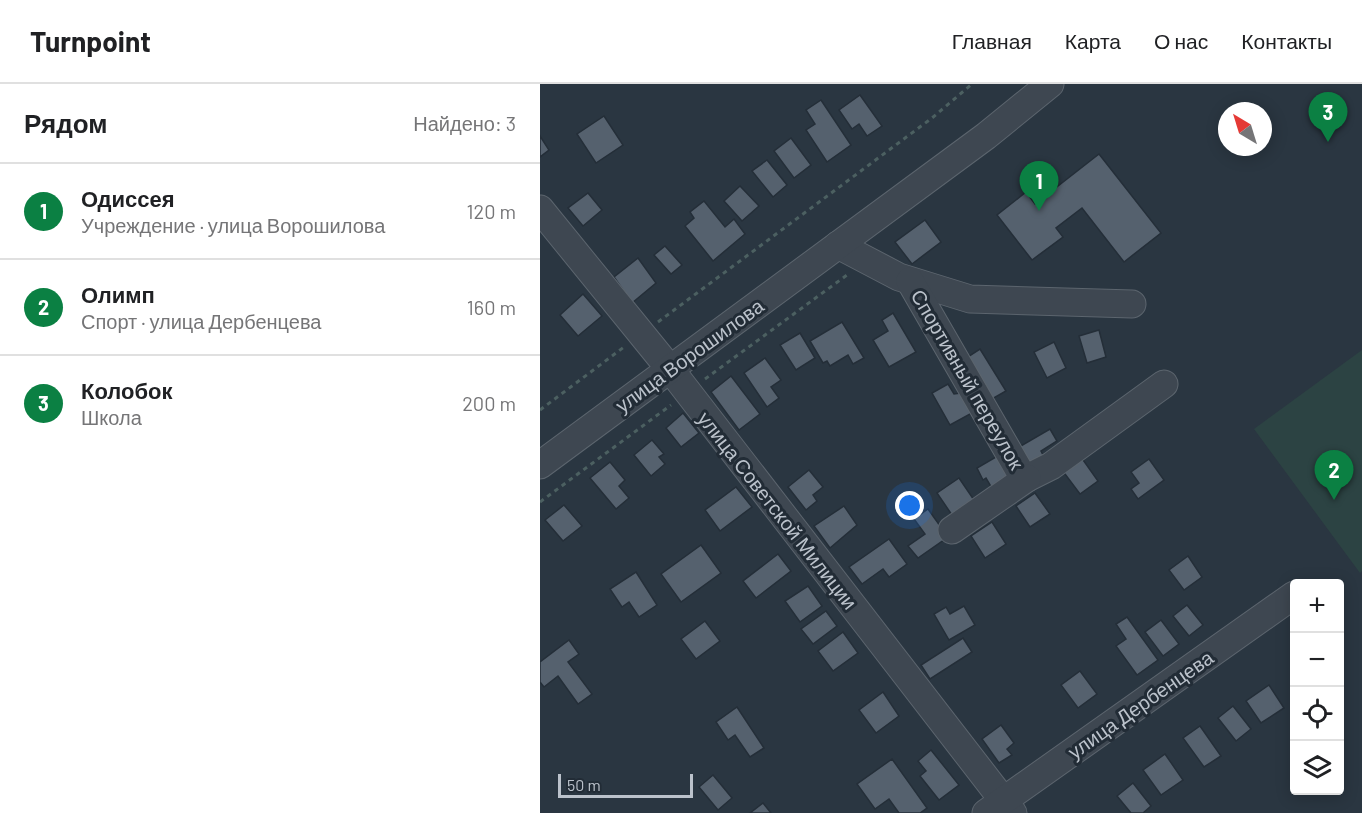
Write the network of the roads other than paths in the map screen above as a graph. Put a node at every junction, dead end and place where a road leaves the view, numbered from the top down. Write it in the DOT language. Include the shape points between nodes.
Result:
graph roads {
  1 [pos="1050,84"];
  2 [pos="540,209"];
  3 [pos="838,244"];
  4 [pos="910,281"];
  5 [pos="1132,304"];
  6 [pos="670,369"];
  7 [pos="1164,384"];
  8 [pos="540,465"];
  9 [pos="1027,478"];
  10 [pos="952,530"];
  11 [pos="1290,598"];
  12 [pos="1001,809"];
  1 -- 3 [label="street, улица Ворошилова"];
  2 -- 6 [label="street, улица Советской Милиции"];
  3 -- 4 [label="street"];
  3 -- 6 [label="street, улица Ворошилова"];
  4 -- 5 [label="street" via="970,299"];
  4 -- 9 [label="street, Спортивный переулок"];
  6 -- 8 [label="street, улица Ворошилова"];
  6 -- 12 [label="street, улица Советской Милиции"];
  7 -- 9 [label="street, Спортивный переулок" via="1051,466"];
  9 -- 10 [label="street, Спортивный переулок"];
  11 -- 12 [label="street, улица Дербенцева"];
}
